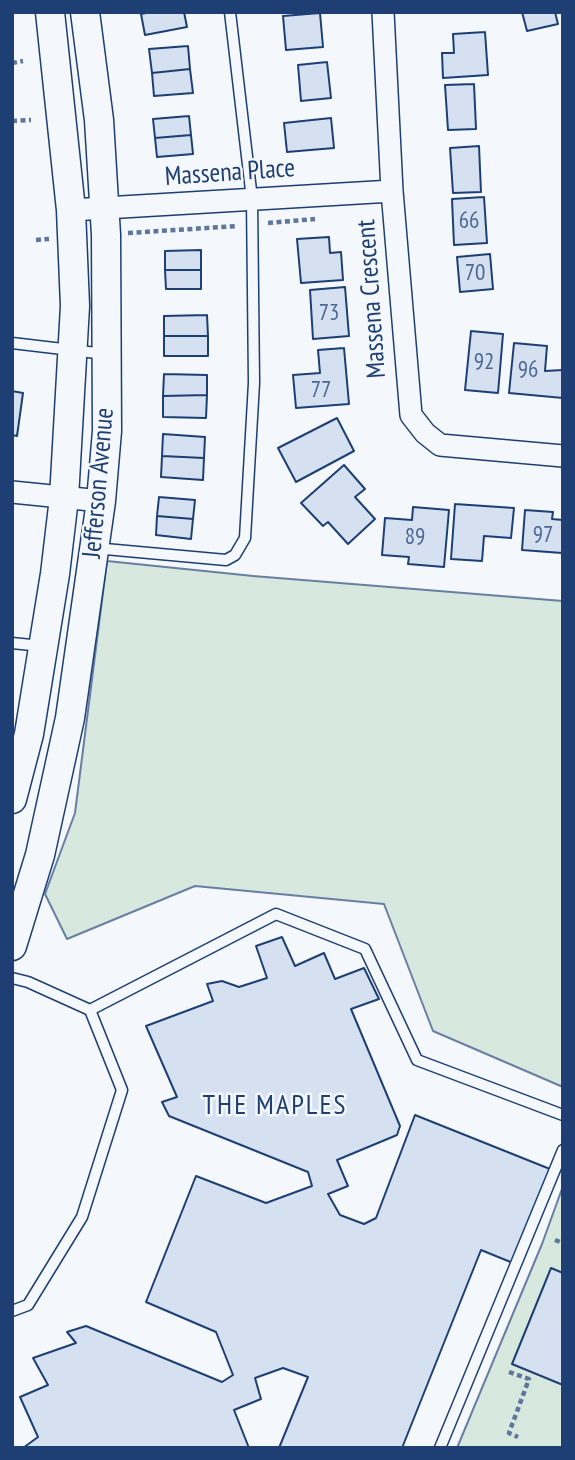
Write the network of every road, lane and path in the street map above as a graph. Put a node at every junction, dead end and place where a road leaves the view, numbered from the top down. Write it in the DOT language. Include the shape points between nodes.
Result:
graph roads {
  1 [pos="50,12"];
  2 [pos="85,12"];
  3 [pos="230,12"];
  4 [pos="383,12"];
  5 [pos="23,61"];
  6 [pos="12,64"];
  7 [pos="31,120"];
  8 [pos="12,121"];
  9 [pos="392,191"];
  10 [pos="252,199"];
  11 [pos="104,209"];
  12 [pos="71,210"];
  13 [pos="12,344"];
  14 [pos="71,351"];
  15 [pos="108,354"];
  16 [pos="563,456"];
  17 [pos="12,492"];
  18 [pos="64,498"];
  19 [pos="101,502"];
  20 [pos="94,548"];
  21 [pos="12,643"];
  22 [pos="44,646"];
  23 [pos="57,785"];
  24 [pos="12,799"];
  25 [pos="12,946"];
  26 [pos="12,978"];
  27 [pos="90,1010"];
  28 [pos="563,1115"];
  29 [pos="563,1150"];
  30 [pos="555,1240"];
  31 [pos="563,1243"];
  32 [pos="12,1311"];
  33 [pos="509,1372"];
  34 [pos="519,1437"];
  35 [pos="440,1448"];
  1 -- 12 [label="street, Jefferson Avenue"];
  2 -- 11 [label="street, Jefferson Avenue" via="99,120"];
  3 -- 10 [label="lane"];
  4 -- 9 [label="street, Massena Crescent"];
  5 -- 6 [label="path"];
  7 -- 8 [label="path"];
  9 -- 10 [label="street, Massena Place"];
  9 -- 16 [label="street, Massena Crescent" via="411,415 440,445"];
  10 -- 11 [label="street, Massena Place"];
  10 -- 20 [label="lane" via="254,383 245,538 235,555 226,560"];
  11 -- 12 [label="street, Massena Place"];
  11 -- 15 [label="street, Jefferson Avenue"];
  12 -- 14 [label="street, Jefferson Avenue" via="75,306"];
  13 -- 14 [label="lane"];
  14 -- 15 [label="lane"];
  14 -- 18 [label="street, Jefferson Avenue"];
  15 -- 19 [label="street, Jefferson Avenue"];
  17 -- 18 [label="street"];
  18 -- 19 [label="street"];
  18 -- 22 [label="street, Jefferson Avenue"];
  19 -- 20 [label="street, Jefferson Avenue"];
  20 -- 23 [label="street, Jefferson Avenue"];
  21 -- 22 [label="lane"];
  22 -- 24 [label="street, Jefferson Avenue"];
  23 -- 24 [label="street" via="34,797"];
  23 -- 25 [label="street, Jefferson Avenue"];
  26 -- 27 [label="lane"];
  27 -- 28 [label="lane" via="276,914 365,949 417,1060"];
  27 -- 32 [label="lane" via="122,1090 82,1217 27,1305"];
  29 -- 35 [label="lane"];
  30 -- 31 [label="path"];
  33 -- 34 [label="path" via="529,1380 509,1433"];
}
